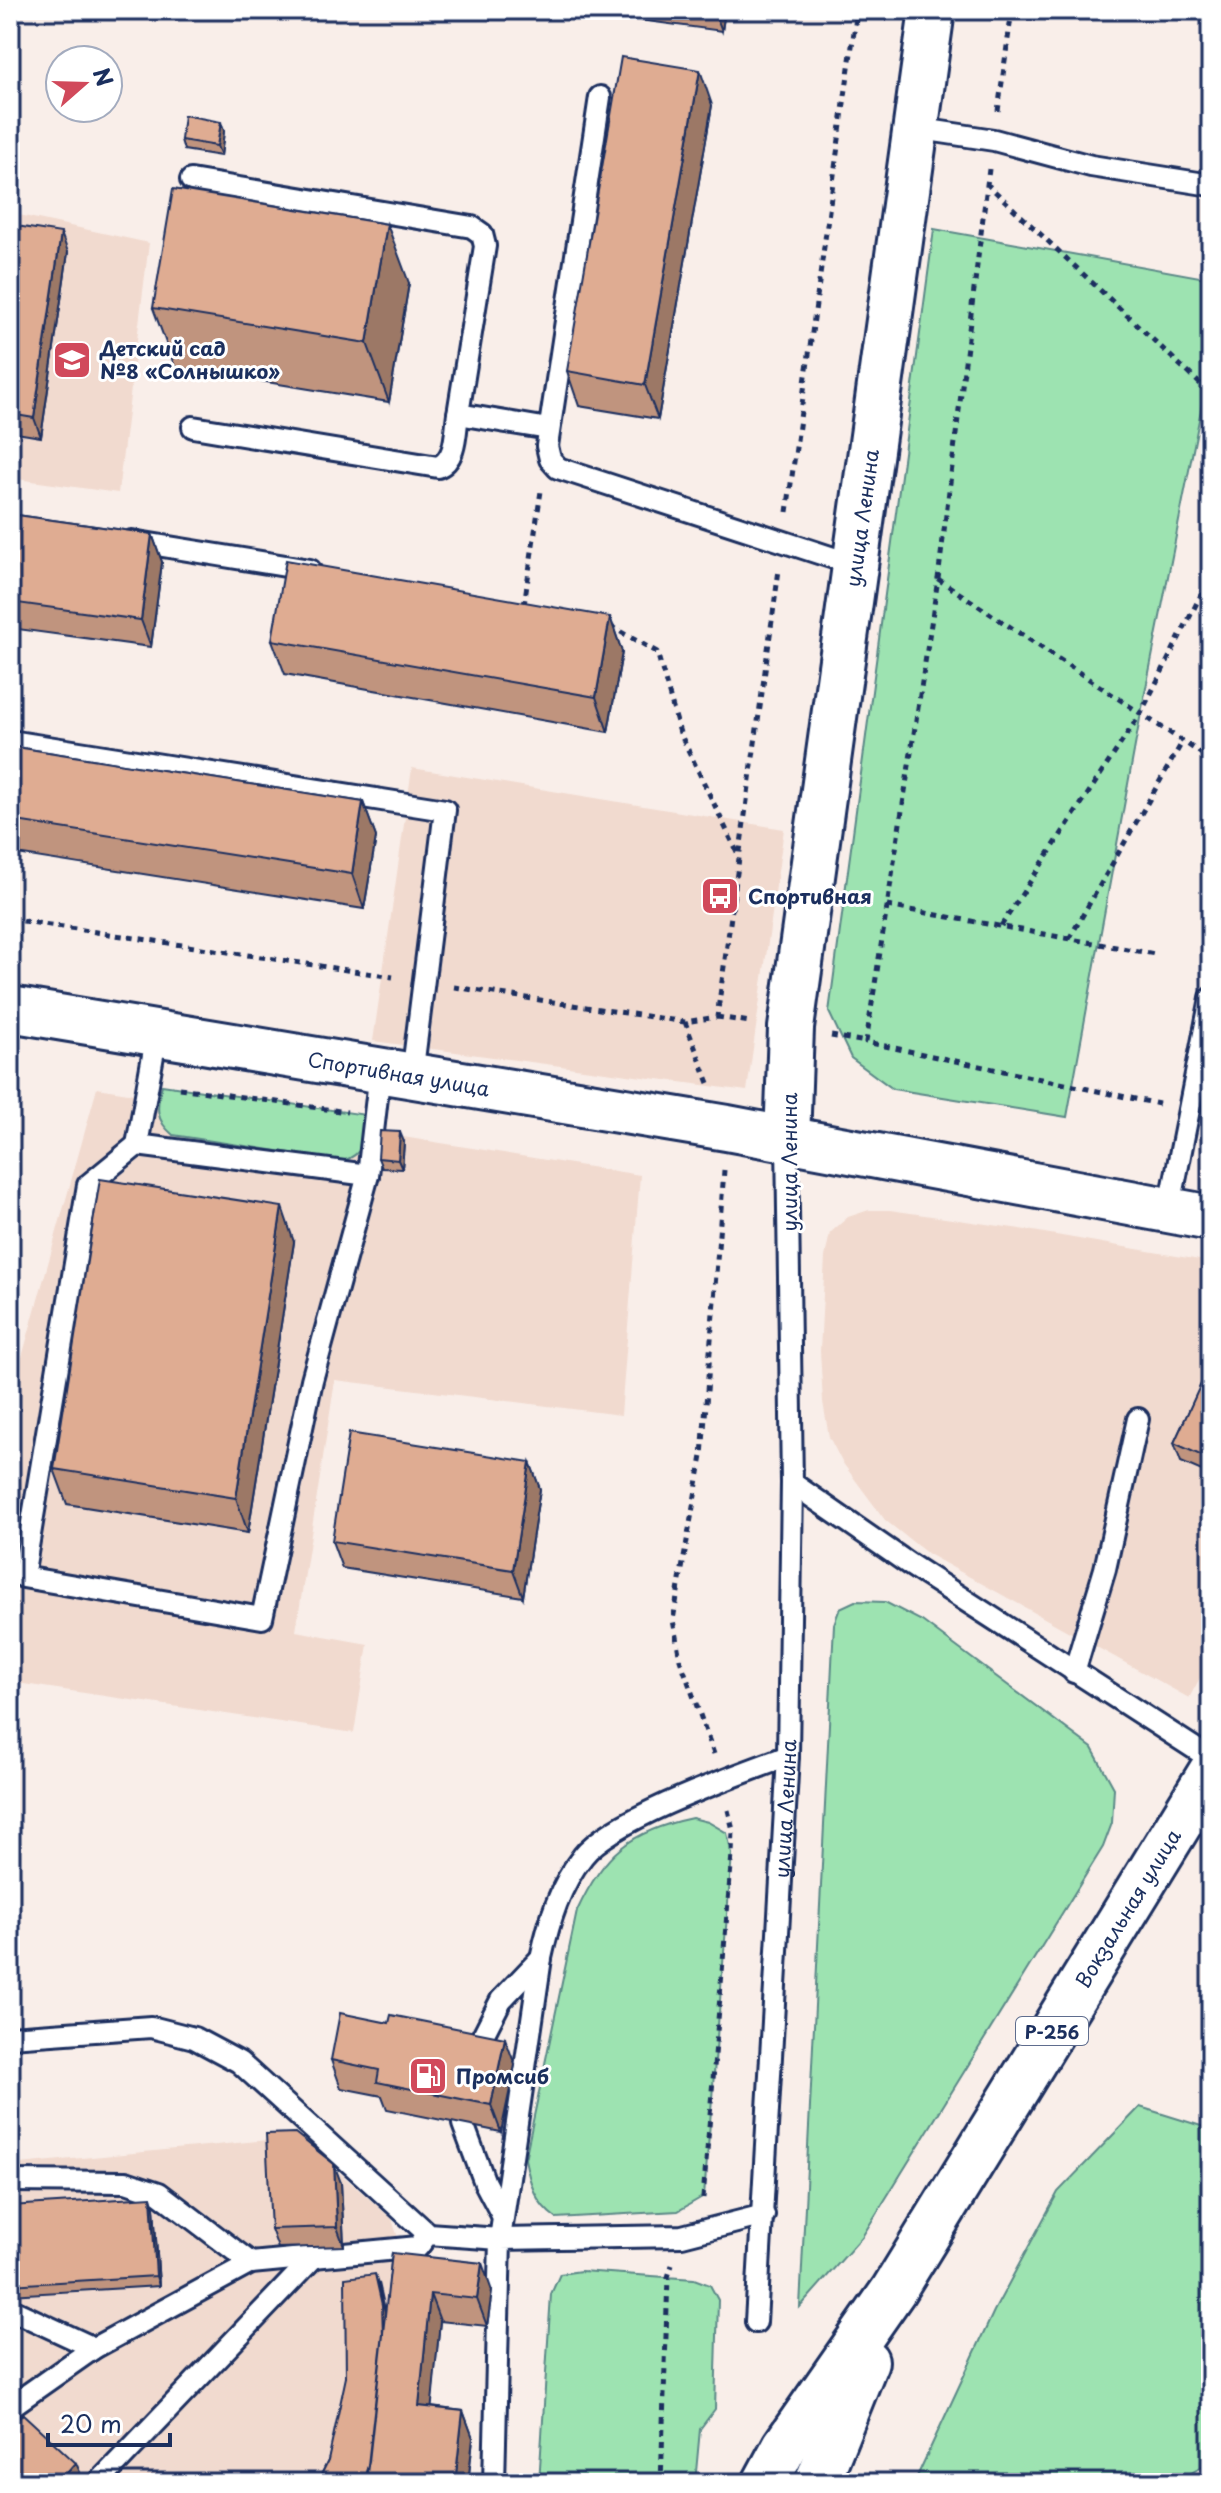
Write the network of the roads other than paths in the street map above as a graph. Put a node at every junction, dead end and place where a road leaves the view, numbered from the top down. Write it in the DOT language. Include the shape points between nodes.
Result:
graph roads {
  1 [pos="932,10"];
  2 [pos="600,97"];
  3 [pos="915,128"];
  4 [pos="191,180"];
  5 [pos="1211,185"];
  6 [pos="458,414"];
  7 [pos="193,427"];
  8 [pos="549,429"];
  9 [pos="119,539"];
  10 [pos="855,565"];
  11 [pos="337,575"];
  12 [pos="10,741"];
  13 [pos="1211,998"];
  14 [pos="10,1009"];
  15 [pos="157,1033"];
  16 [pos="396,1073"];
  17 [pos="787,1141"];
  18 [pos="137,1145"];
  19 [pos="368,1175"];
  20 [pos="1190,1214"];
  21 [pos="1138,1419"];
  22 [pos="792,1483"];
  23 [pos="1074,1672"];
  24 [pos="788,1756"];
  25 [pos="1211,1759"];
  26 [pos="1211,1772"];
  27 [pos="541,1958"];
  28 [pos="10,2037"];
  29 [pos="472,2057"];
  30 [pos="463,2124"];
  31 [pos="10,2181"];
  32 [pos="764,2215"];
  33 [pos="503,2217"];
  34 [pos="428,2234"];
  35 [pos="500,2239"];
  36 [pos="314,2257"];
  37 [pos="251,2263"];
  38 [pos="893,2291"];
  39 [pos="10,2309"];
  40 [pos="756,2322"];
  41 [pos="94,2348"];
  42 [pos="10,2407"];
  43 [pos="98,2483"];
  44 [pos="494,2483"];
  45 [pos="765,2483"];
  46 [pos="794,2483"];
  47 [pos="817,2483"];
  48 [pos="840,2483"];
  1 -- 3 [label="main road, улица Ленина"];
  2 -- 8 [label="lane"];
  3 -- 5 [label="lane" via="994,140 1091,166"];
  3 -- 10 [label="main road, улица Ленина"];
  4 -- 6 [label="lane" via="472,227 482,234 485,246"];
  6 -- 7 [label="lane" via="451,457 438,467"];
  6 -- 8 [label="lane"];
  8 -- 10 [label="lane" via="547,446 558,468"];
  9 -- 11 [label="lane"];
  10 -- 17 [label="main road, улица Ленина" via="791,1028"];
  12 -- 16 [label="lane" via="445,810 423,982"];
  13 -- 20 [label="lane" via="1189,1110"];
  14 -- 15 [label="main road, Спортивная улица"];
  15 -- 16 [label="main road, Спортивная улица"];
  15 -- 18 [label="lane"];
  16 -- 17 [label="main road, Спортивная улица"];
  16 -- 19 [label="lane"];
  17 -- 20 [label="main road, Спортивная улица"];
  17 -- 22 [label="lane, улица Ленина"];
  18 -- 19 [label="lane"];
  18 -- 19 [label="lane" via="88,1185 23,1577 262,1618 312,1380"];
  21 -- 23 [label="lane" via="1105,1569"];
  22 -- 23 [label="lane"];
  22 -- 24 [label="lane, улица Ленина"];
  23 -- 25 [label="lane"];
  24 -- 27 [label="lane" via="630,1822 584,1853 562,1889"];
  24 -- 32 [label="lane, улица Ленина"];
  26 -- 38 [label="main road, Вокзальная улица / Р-256"];
  27 -- 29 [label="lane" via="501,2000"];
  27 -- 33 [label="lane"];
  28 -- 34 [label="lane" via="151,2027 194,2038 239,2062"];
  30 -- 33 [label="lane"];
  31 -- 37 [label="lane" via="126,2182 159,2193"];
  32 -- 35 [label="lane" via="682,2236"];
  32 -- 40 [label="lane, улица Ленина"];
  33 -- 35 [label="lane"];
  34 -- 35 [label="lane"];
  34 -- 36 [label="lane" via="418,2247"];
  35 -- 44 [label="lane"];
  36 -- 37 [label="lane"];
  36 -- 43 [label="lane"];
  37 -- 41 [label="lane"];
  38 -- 45 [label="main road, Р-256"];
  38 -- 46 [label="main road, Р-256"];
  38 -- 47 [label="main road, Р-256"];
  38 -- 48 [label="main road, Р-256"];
  39 -- 41 [label="lane"];
  41 -- 42 [label="lane"];
}
